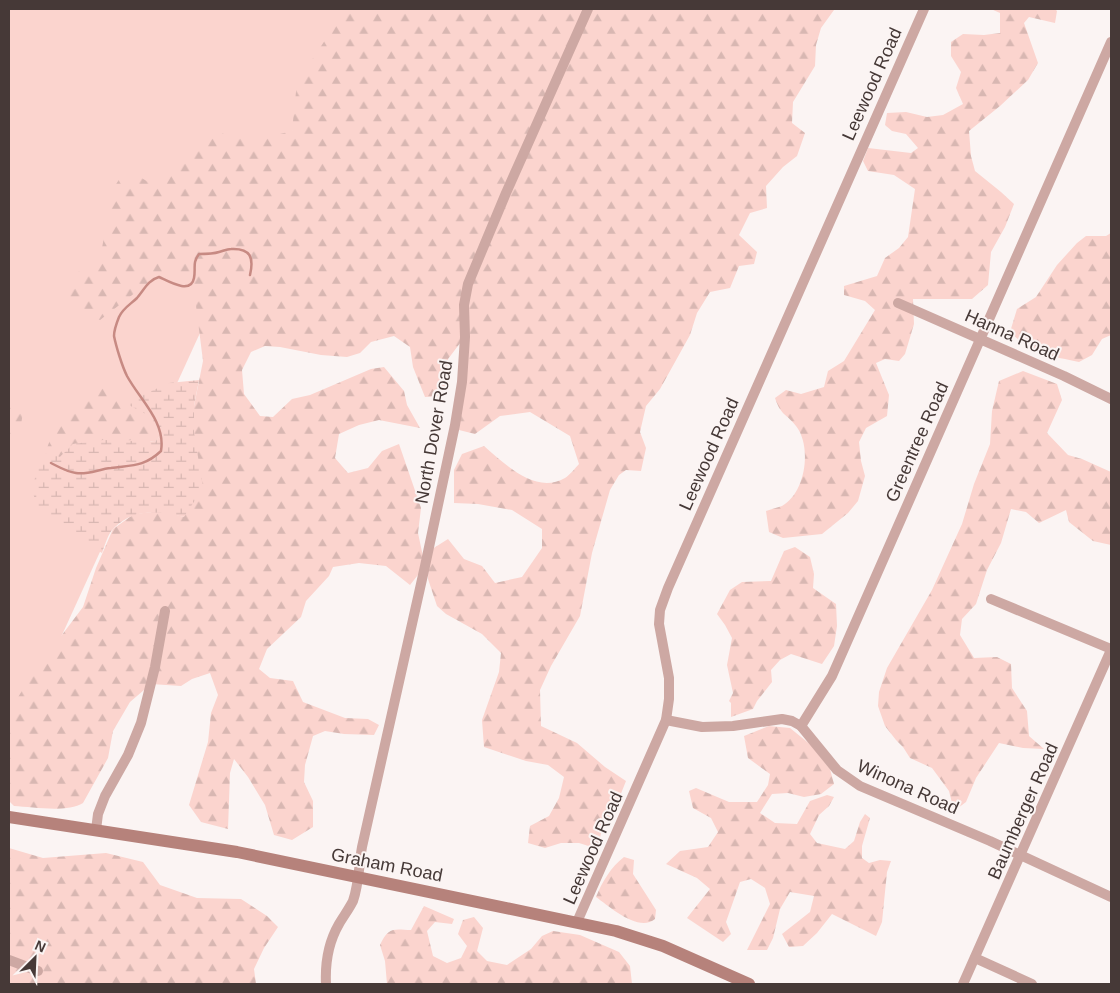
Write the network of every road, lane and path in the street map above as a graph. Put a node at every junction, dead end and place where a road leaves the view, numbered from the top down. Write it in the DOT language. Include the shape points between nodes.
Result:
graph roads {
  1 [pos="588,9"];
  2 [pos="924,9"];
  3 [pos="1111,42"];
  4 [pos="898,303"];
  5 [pos="980,340"];
  6 [pos="1111,399"];
  7 [pos="991,599"];
  8 [pos="165,611"];
  9 [pos="1111,650"];
  10 [pos="666,720"];
  11 [pos="801,726"];
  12 [pos="9,816"];
  13 [pos="96,830"];
  14 [pos="1019,855"];
  15 [pos="357,878"];
  16 [pos="1111,896"];
  17 [pos="577,922"];
  18 [pos="975,958"];
  19 [pos="9,960"];
  20 [pos="38,970"];
  21 [pos="326,984"];
  22 [pos="749,984"];
  23 [pos="963,984"];
  24 [pos="1032,984"];
  1 -- 15 [label="street, North Dover Road" via="468,284 464,306 464,367 455,425"];
  2 -- 10 [label="street, Leewood Road" via="663,601 659,632 670,689"];
  3 -- 5 [label="street, Greentree Road"];
  4 -- 5 [label="street, Hanna Road"];
  5 -- 6 [label="street, Hanna Road"];
  5 -- 11 [label="street, Greentree Road" via="832,676"];
  7 -- 9 [label="street"];
  8 -- 13 [label="street" via="141,722 128,755 105,796"];
  9 -- 14 [label="street, Baumberger Road"];
  10 -- 11 [label="street" via="702,727 782,719"];
  10 -- 17 [label="street, Leewood Road"];
  11 -- 14 [label="street, Winona Road" via="831,765 860,786"];
  12 -- 13 [label="main road, Graham Road"];
  13 -- 15 [label="main road, Graham Road" via="237,852"];
  14 -- 16 [label="street, Winona Road"];
  14 -- 18 [label="street, Baumberger Road"];
  15 -- 17 [label="main road, Graham Road"];
  15 -- 21 [label="street, North Dover Road" via="353,900 329,946"];
  17 -- 22 [label="main road, Graham Road" via="663,946"];
  18 -- 23 [label="street, Baumberger Road"];
  18 -- 24 [label="street"];
  19 -- 20 [label="street"];
}
